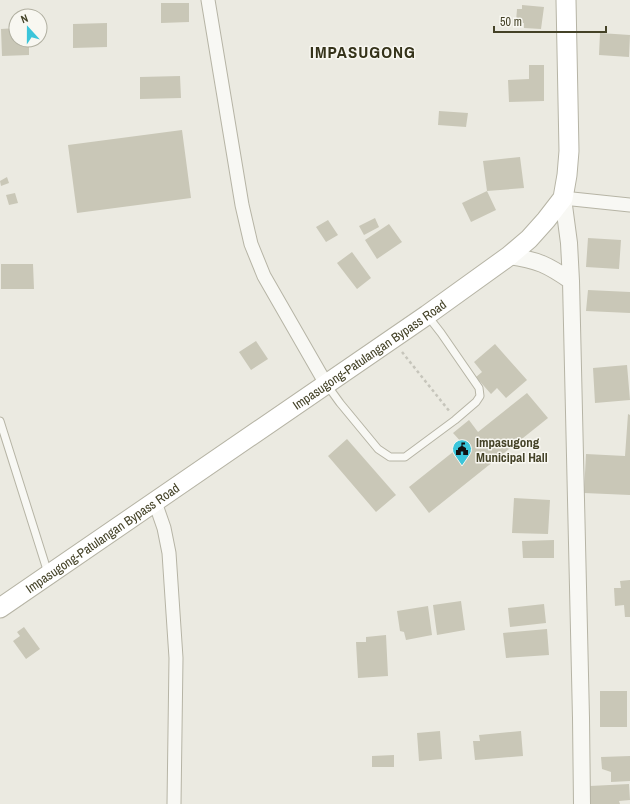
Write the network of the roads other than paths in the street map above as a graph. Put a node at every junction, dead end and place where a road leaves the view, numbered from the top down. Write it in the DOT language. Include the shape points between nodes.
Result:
graph roads {
  1 [pos="208,0"];
  2 [pos="566,0"];
  3 [pos="563,198"];
  4 [pos="630,205"];
  5 [pos="509,256"];
  6 [pos="571,281"];
  7 [pos="426,315"];
  8 [pos="326,384"];
  9 [pos="0,422"];
  10 [pos="155,502"];
  11 [pos="49,575"];
  12 [pos="0,608"];
  13 [pos="174,804"];
  14 [pos="582,804"];
  1 -- 8 [label="street" via="251,244 264,276"];
  2 -- 3 [label="main road, Impasugong-Patulangan Bypass Road" via="569,151"];
  3 -- 4 [label="street"];
  3 -- 5 [label="main road, Impasugong-Patulangan Bypass Road" via="533,235"];
  3 -- 6 [label="street"];
  5 -- 6 [label="street" via="538,262"];
  5 -- 7 [label="main road, Impasugong-Patulangan Bypass Road"];
  6 -- 14 [label="street"];
  7 -- 8 [label="main road, Impasugong-Patulangan Bypass Road"];
  7 -- 8 [label="lane" via="479,388 480,396 456,420 405,457 390,457 378,449"];
  8 -- 10 [label="main road, Impasugong-Patulangan Bypass Road"];
  9 -- 11 [label="lane"];
  10 -- 11 [label="main road, Impasugong-Patulangan Bypass Road"];
  10 -- 13 [label="street" via="169,553 176,658"];
  11 -- 12 [label="main road, Impasugong-Patulangan Bypass Road"];
}
